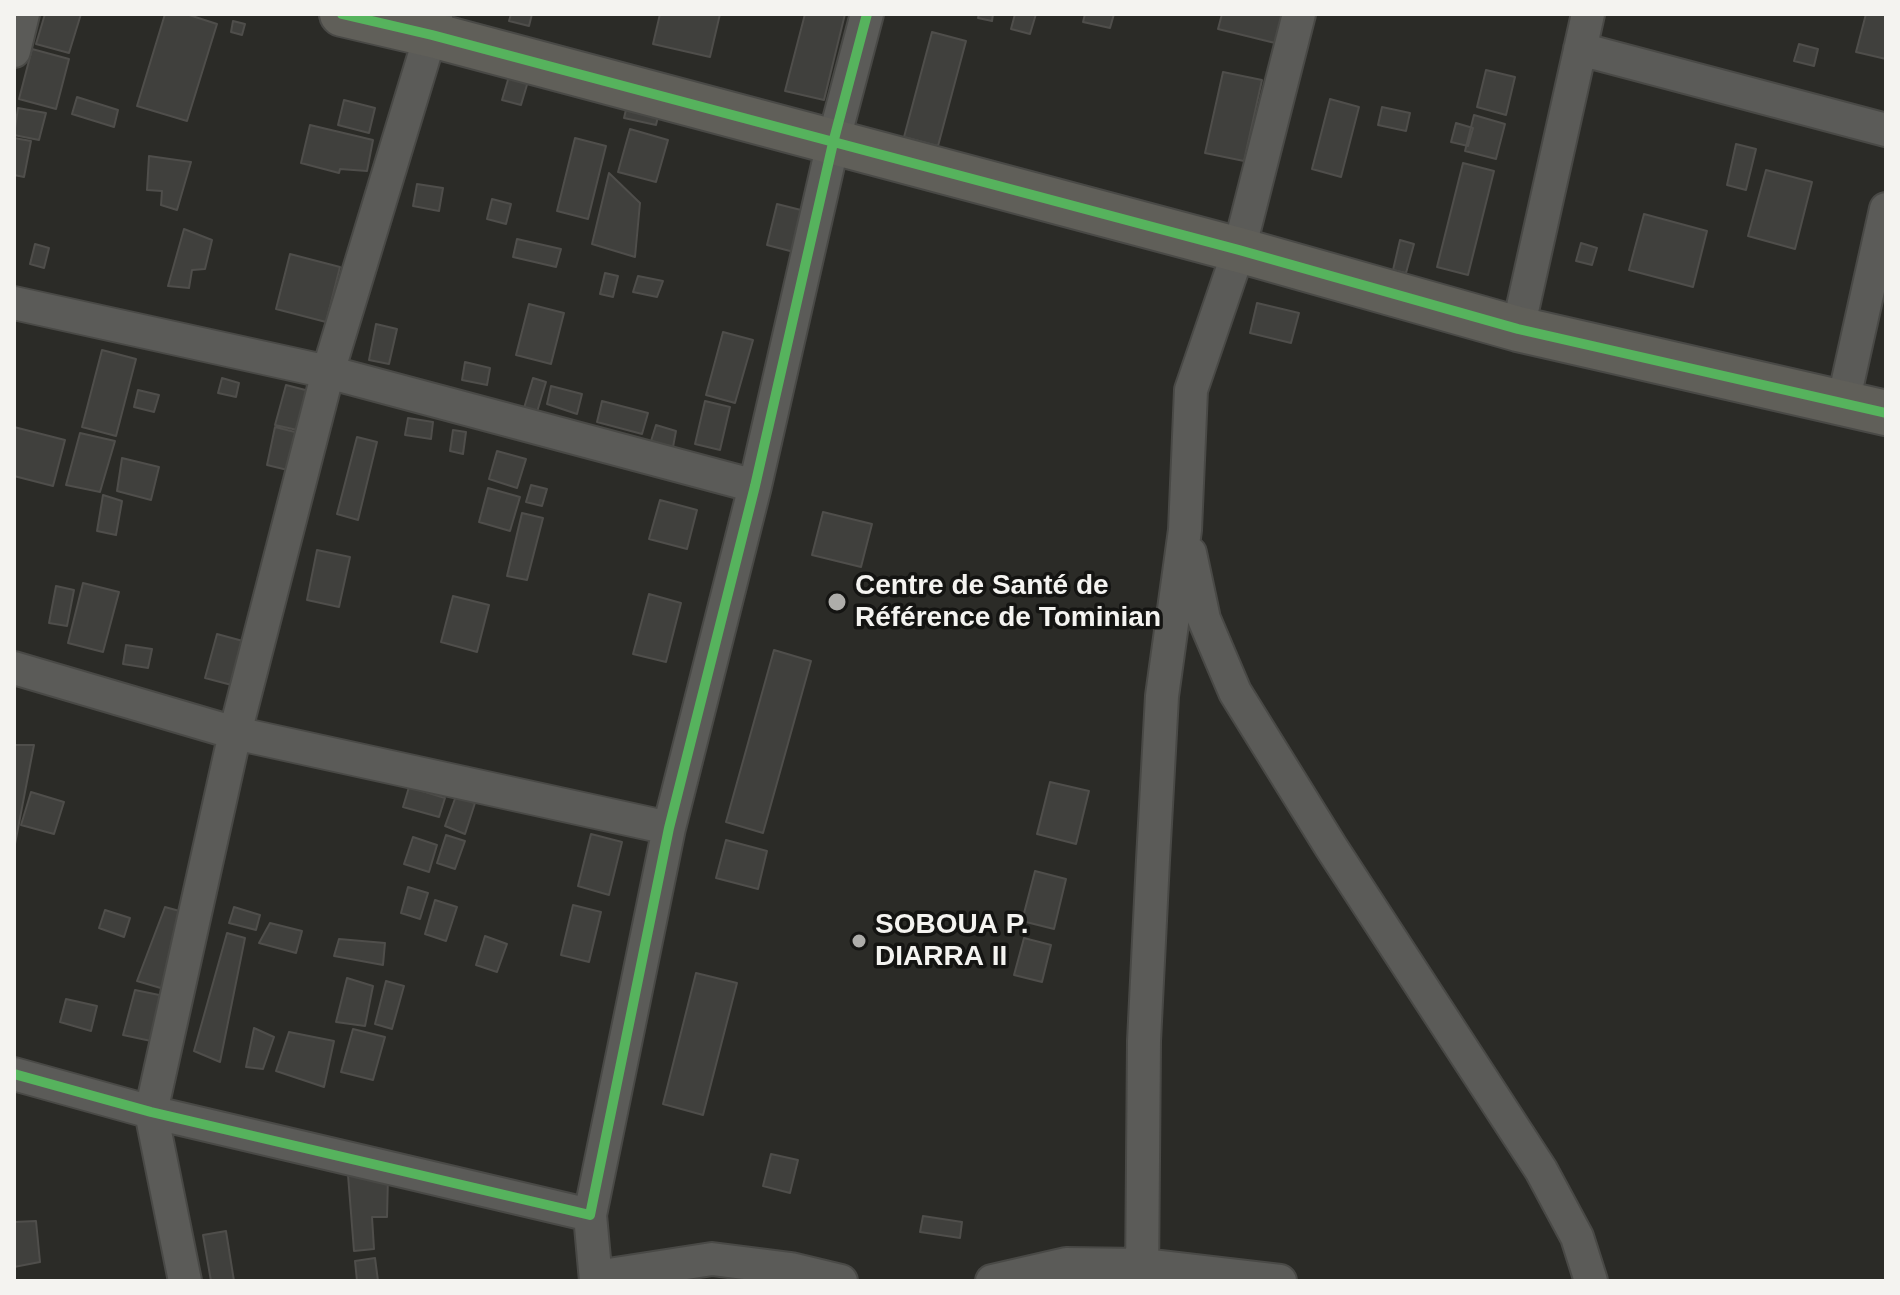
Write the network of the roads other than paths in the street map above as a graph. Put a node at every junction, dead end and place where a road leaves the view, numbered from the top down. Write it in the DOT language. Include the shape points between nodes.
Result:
graph roads {
  1 [pos="23,14"];
  2 [pos="342,14"];
  3 [pos="867,14"];
  4 [pos="1299,14"];
  5 [pos="1588,14"];
  6 [pos="434,25"];
  7 [pos="1580,49"];
  8 [pos="14,51"];
  9 [pos="1886,130"];
  10 [pos="833,143"];
  11 [pos="1886,209"];
  12 [pos="1239,250"];
  13 [pos="14,303"];
  14 [pos="1518,329"];
  15 [pos="328,372"];
  16 [pos="1843,403"];
  17 [pos="1886,413"];
  18 [pos="755,486"];
  19 [pos="1185,530"];
  20 [pos="14,668"];
  21 [pos="235,733"];
  22 [pos="669,828"];
  23 [pos="14,1074"];
  24 [pos="151,1112"];
  25 [pos="590,1215"];
  26 [pos="1142,1273"];
  27 [pos="596,1279"];
  28 [pos="185,1281"];
  29 [pos="841,1281"];
  30 [pos="992,1281"];
  31 [pos="1280,1281"];
  32 [pos="1591,1281"];
  1 -- 8 [label="street"];
  2 -- 6 [label="street"];
  3 -- 10 [label="street"];
  4 -- 12 [label="street"];
  5 -- 7 [label="street"];
  6 -- 10 [label="street"];
  6 -- 15 [label="street"];
  7 -- 9 [label="street"];
  7 -- 14 [label="street"];
  10 -- 12 [label="street"];
  10 -- 18 [label="street"];
  11 -- 16 [label="street"];
  12 -- 14 [label="street"];
  12 -- 19 [label="street" via="1191,390"];
  13 -- 15 [label="street"];
  14 -- 16 [label="street"];
  15 -- 18 [label="street"];
  15 -- 21 [label="street"];
  16 -- 17 [label="street"];
  18 -- 22 [label="street"];
  19 -- 26 [label="street" via="1162,696 1144,1041"];
  19 -- 32 [label="street" via="1204,619 1235,692 1541,1170 1577,1237"];
  20 -- 21 [label="street"];
  21 -- 22 [label="street"];
  21 -- 24 [label="street"];
  22 -- 25 [label="street"];
  23 -- 24 [label="street"];
  24 -- 25 [label="street"];
  24 -- 28 [label="street"];
  25 -- 27 [label="street"];
  26 -- 30 [label="street" via="1066,1264"];
  26 -- 31 [label="street"];
  27 -- 29 [label="street" via="712,1259"];
}
